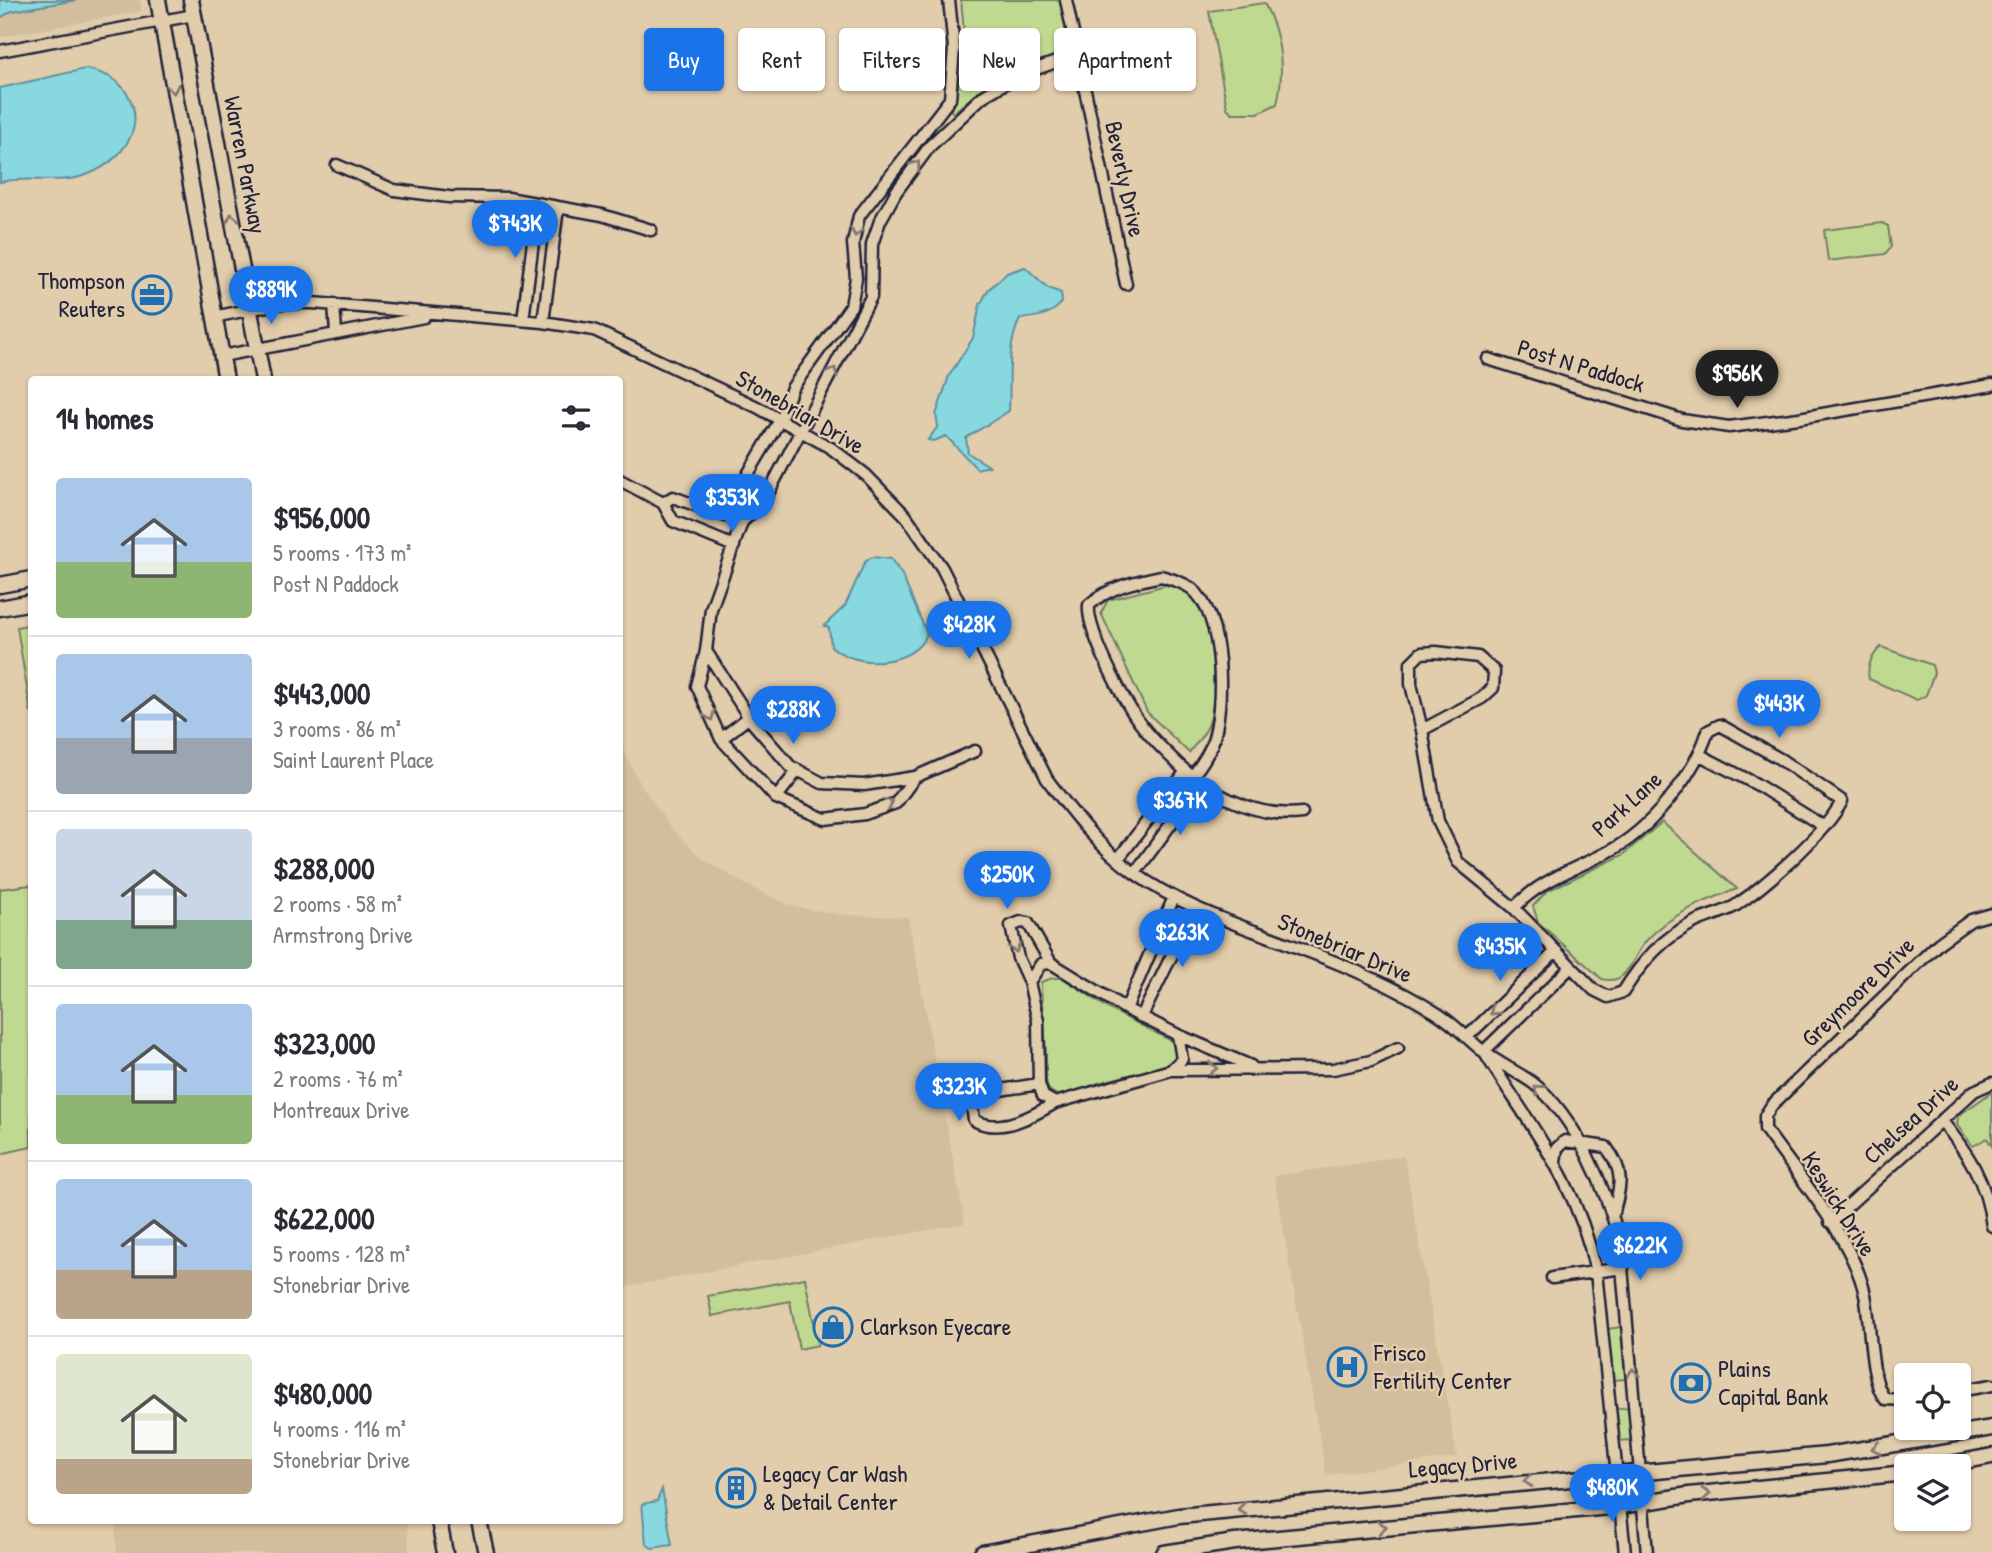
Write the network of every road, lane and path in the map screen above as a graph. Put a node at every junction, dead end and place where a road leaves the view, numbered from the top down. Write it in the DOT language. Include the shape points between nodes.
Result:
graph roads {
  1 [pos="158,0"];
  2 [pos="191,0"];
  3 [pos="949,0"];
  4 [pos="1066,0"];
  5 [pos="194,15"];
  6 [pos="160,21"];
  7 [pos="1071,28"];
  8 [pos="0,51"];
  9 [pos="1054,63"];
  10 [pos="1084,91"];
  11 [pos="337,165"];
  12 [pos="538,204"];
  13 [pos="558,208"];
  14 [pos="651,230"];
  15 [pos="1126,284"];
  16 [pos="334,304"];
  17 [pos="250,310"];
  18 [pos="433,315"];
  19 [pos="214,317"];
  20 [pos="523,320"];
  21 [pos="543,321"];
  22 [pos="336,333"];
  23 [pos="257,348"];
  24 [pos="222,356"];
  25 [pos="1488,359"];
  26 [pos="225,376"];
  27 [pos="262,376"];
  28 [pos="1992,385"];
  29 [pos="780,420"];
  30 [pos="802,432"];
  31 [pos="623,482"];
  32 [pos="663,503"];
  33 [pos="742,522"];
  34 [pos="734,546"];
  35 [pos="28,580"];
  36 [pos="0,585"];
  37 [pos="28,603"];
  38 [pos="0,608"];
  39 [pos="706,651"];
  40 [pos="749,717"];
  41 [pos="1422,730"];
  42 [pos="721,739"];
  43 [pos="975,751"];
  44 [pos="1700,755"];
  45 [pos="799,770"];
  46 [pos="1189,774"];
  47 [pos="915,777"];
  48 [pos="1201,783"];
  49 [pos="775,798"];
  50 [pos="1302,813"];
  51 [pos="1823,826"];
  52 [pos="1118,859"];
  53 [pos="1135,873"];
  54 [pos="1174,897"];
  55 [pos="1195,908"];
  56 [pos="1514,908"];
  57 [pos="1992,914"];
  58 [pos="1555,952"];
  59 [pos="1051,962"];
  60 [pos="1571,967"];
  61 [pos="1029,982"];
  62 [pos="1126,1009"];
  63 [pos="1142,1016"];
  64 [pos="1178,1035"];
  65 [pos="1467,1037"];
  66 [pos="1398,1048"];
  67 [pos="1483,1052"];
  68 [pos="1255,1067"];
  69 [pos="1171,1070"];
  70 [pos="1992,1083"];
  71 [pos="1039,1084"];
  72 [pos="1055,1103"];
  73 [pos="1765,1116"];
  74 [pos="1941,1120"];
  75 [pos="1578,1141"];
  76 [pos="1555,1162"];
  77 [pos="1613,1214"];
  78 [pos="1830,1222"];
  79 [pos="1992,1226"];
  80 [pos="1623,1268"];
  81 [pos="1596,1272"];
  82 [pos="1552,1278"];
  83 [pos="1992,1385"];
  84 [pos="1971,1389"];
  85 [pos="1894,1399"];
  86 [pos="1992,1428"];
  87 [pos="1992,1456"];
  88 [pos="1971,1460"];
  89 [pos="1640,1470"];
  90 [pos="1615,1473"];
  91 [pos="1894,1475"];
  92 [pos="1643,1503"];
  93 [pos="1620,1506"];
  94 [pos="440,1524"];
  95 [pos="480,1524"];
  96 [pos="1011,1550"];
  97 [pos="445,1553"];
  98 [pos="486,1553"];
  99 [pos="982,1553"];
  100 [pos="1164,1553"];
  101 [pos="1625,1553"];
  102 [pos="1647,1553"];
  1 -- 6 [label="main road"];
  2 -- 5 [label="main road, Warren Parkway"];
  3 -- 29 [label="street, one-way" via="954,48 950,99 859,216 850,306 798,379"];
  4 -- 7 [label="street, Beverly Drive"];
  5 -- 6 [label="street"];
  17 -- 5 [label="main road, Warren Parkway, one-way"];
  6 -- 8 [label="street"];
  6 -- 19 [label="main road, one-way"];
  30 -- 9 [label="street, one-way" via="871,297 872,244 896,192 930,146 982,97 1019,75"];
  10 -- 15 [label="street, Beverly Drive"];
  11 -- 12 [label="street" via="394,190"];
  12 -- 13 [label="street"];
  12 -- 20 [label="street"];
  13 -- 14 [label="street"];
  13 -- 21 [label="street"];
  16 -- 17 [label="street, Stonebriar Drive" via="282,303"];
  16 -- 18 [label="street, Stonebriar Drive"];
  16 -- 22 [label="street"];
  17 -- 19 [label="street, Stonebriar Drive"];
  17 -- 23 [label="main road, Warren Parkway"];
  18 -- 20 [label="street, Stonebriar Drive"];
  18 -- 22 [label="street, Stonebriar Drive"];
  19 -- 24 [label="main road"];
  20 -- 21 [label="street, Stonebriar Drive"];
  21 -- 29 [label="street, Stonebriar Drive" via="594,330"];
  22 -- 23 [label="street, Stonebriar Drive"];
  23 -- 24 [label="street, Stonebriar Drive"];
  23 -- 27 [label="main road, Warren Parkway"];
  24 -- 26 [label="main road"];
  25 -- 28 [label="street, Post N Paddock" via="1682,420 1729,427"];
  29 -- 30 [label="street, Stonebriar Drive"];
  29 -- 33 [label="street" via="737,491"];
  30 -- 33 [label="street" via="764,501"];
  30 -- 52 [label="street, Stonebriar Drive" via="866,475 906,516 942,568 1047,779 1068,811"];
  31 -- 32 [label="street"];
  32 -- 33 [label="street" via="673,498"];
  32 -- 34 [label="street" via="673,521"];
  33 -- 34 [label="street"];
  34 -- 39 [label="street" via="711,609"];
  35 -- 36 [label="main road"];
  37 -- 38 [label="main road"];
  39 -- 40 [label="street"];
  39 -- 42 [label="street, one-way" via="697,686"];
  40 -- 42 [label="street"];
  40 -- 45 [label="street"];
  41 -- 41 [label="street" via="1493,688 1491,666 1478,657 1436,652 1417,656 1410,663 1410,673"];
  41 -- 56 [label="street" via="1438,821 1453,852 1467,872"];
  42 -- 49 [label="street"];
  43 -- 47 [label="street"];
  44 -- 51 [label="street" via="1756,783"];
  44 -- 51 [label="street, Park Lane" via="1708,731 1720,725 1737,733 1842,801"];
  44 -- 56 [label="street, Park Lane" via="1663,807 1618,846 1543,883"];
  45 -- 47 [label="street" via="822,783 864,785"];
  45 -- 49 [label="street"];
  46 -- 46 [label="street" via="1212,745 1220,713 1214,630 1204,602 1193,589 1161,576 1132,582 1094,600 1088,615 1111,671 1142,726"];
  46 -- 48 [label="street"];
  46 -- 52 [label="street"];
  49 -- 47 [label="street, one-way" via="825,819 865,814 896,803"];
  48 -- 50 [label="street" via="1252,810"];
  48 -- 53 [label="street"];
  51 -- 60 [label="street" via="1760,888 1659,945 1620,995 1608,997 1594,990"];
  52 -- 53 [label="street, Stonebriar Drive"];
  53 -- 54 [label="street, Stonebriar Drive"];
  54 -- 55 [label="street, Stonebriar Drive"];
  54 -- 62 [label="street"];
  55 -- 63 [label="street"];
  55 -- 65 [label="street, Stonebriar Drive" via="1370,978 1435,1011"];
  56 -- 58 [label="street"];
  57 -- 73 [label="street, Greymoore Drive" via="1971,920 1939,943"];
  58 -- 60 [label="street"];
  58 -- 65 [label="street, one-way"];
  59 -- 61 [label="street" via="1041,964"];
  59 -- 61 [label="street, one-way" via="1028,923 1011,926"];
  59 -- 62 [label="street"];
  60 -- 67 [label="street"];
  61 -- 71 [label="street" via="1038,1021"];
  62 -- 63 [label="street"];
  63 -- 64 [label="street"];
  64 -- 68 [label="street"];
  64 -- 69 [label="street" via="1182,1059"];
  65 -- 67 [label="street, Stonebriar Drive"];
  66 -- 68 [label="street" via="1371,1061 1333,1069"];
  75 -- 67 [label="street, Stonebriar Drive, one-way" via="1544,1093"];
  67 -- 76 [label="street, Stonebriar Drive"];
  69 -- 68 [label="street, one-way"];
  69 -- 72 [label="street"];
  70 -- 74 [label="street, Chelsea Drive" via="1974,1091"];
  71 -- 72 [label="street" via="1043,1097"];
  71 -- 72 [label="street" via="975,1094 974,1120 992,1125 1028,1119"];
  73 -- 78 [label="street, Keswick Drive" via="1765,1129"];
  74 -- 78 [label="street, Chelsea Drive"];
  74 -- 79 [label="street" via="1969,1155 1983,1182"];
  75 -- 76 [label="street" via="1564,1141 1557,1148"];
  75 -- 77 [label="street, Stonebriar Drive"];
  75 -- 77 [label="street, Stonebriar Drive" via="1606,1147 1618,1162 1621,1188"];
  76 -- 81 [label="street, Stonebriar Drive" via="1587,1231"];
  77 -- 80 [label="street, Stonebriar Drive"];
  78 -- 85 [label="street, Keswick Drive" via="1864,1290 1877,1390 1885,1399"];
  80 -- 81 [label="street"];
  89 -- 80 [label="street, Stonebriar Drive, one-way"];
  81 -- 82 [label="street"];
  81 -- 90 [label="street, Stonebriar Drive"];
  83 -- 84 [label="street"];
  86 -- 89 [label="main road, Legacy Drive, one-way" via="1827,1455"];
  87 -- 88 [label="main road"];
  89 -- 90 [label="main road, Legacy Drive"];
  89 -- 92 [label="street, Stonebriar Drive"];
  90 -- 93 [label="street, Stonebriar Drive"];
  90 -- 96 [label="main road, Legacy Drive, one-way" via="1179,1516"];
  92 -- 91 [label="main road, one-way"];
  92 -- 93 [label="main road"];
  92 -- 102 [label="street, Stonebriar Drive"];
  100 -- 93 [label="main road, one-way" via="1389,1526"];
  93 -- 101 [label="street, Stonebriar Drive"];
  94 -- 97 [label="main road"];
  95 -- 98 [label="main road"];
  96 -- 99 [label="main road, Legacy Drive"];
}
